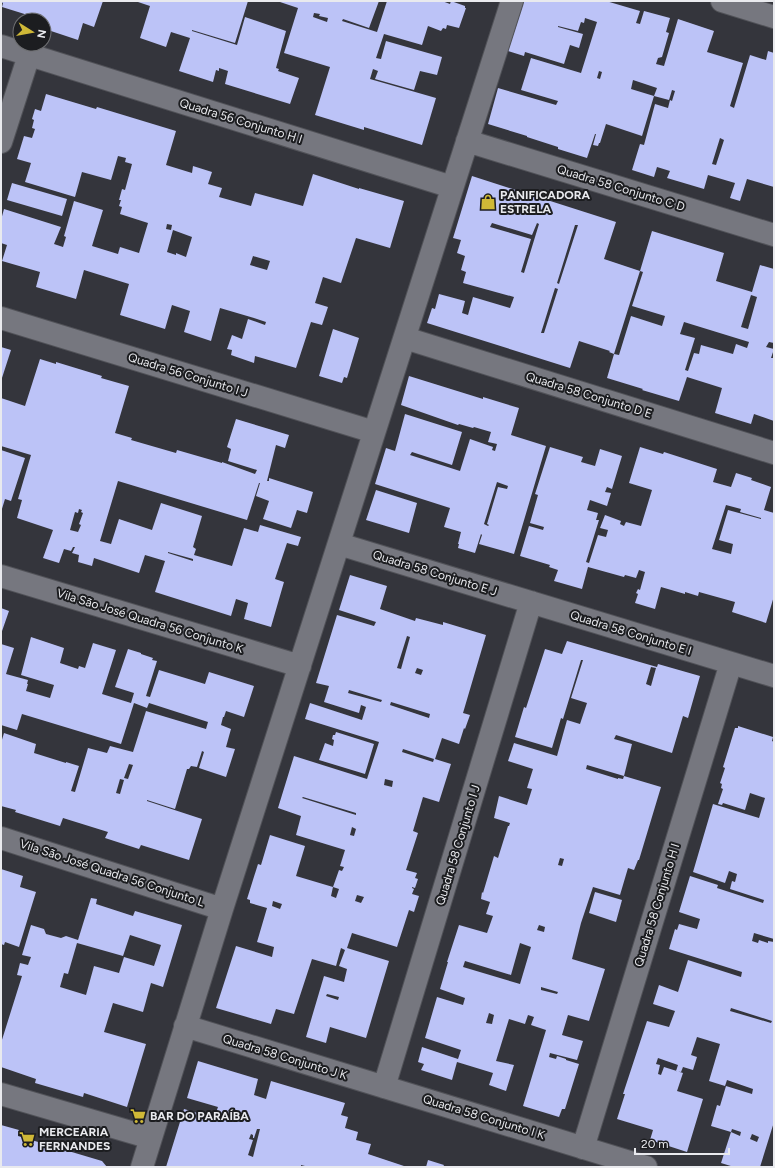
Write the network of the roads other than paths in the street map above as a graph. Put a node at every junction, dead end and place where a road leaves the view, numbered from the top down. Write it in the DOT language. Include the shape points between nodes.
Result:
graph roads {
  1 [pos="512,1"];
  2 [pos="734,3"];
  3 [pos="774,17"];
  4 [pos="1,46"];
  5 [pos="29,55"];
  6 [pos="467,141"];
  7 [pos="1,142"];
  8 [pos="452,187"];
  9 [pos="774,235"];
  10 [pos="1,318"];
  11 [pos="405,338"];
  12 [pos="374,432"];
  13 [pos="774,453"];
  14 [pos="338,544"];
  15 [pos="1,576"];
  16 [pos="531,602"];
  17 [pos="731,663"];
  18 [pos="300,666"];
  19 [pos="774,676"];
  20 [pos="1,838"];
  21 [pos="222,909"];
  22 [pos="185,1026"];
  23 [pos="384,1087"];
  24 [pos="1,1094"];
  25 [pos="151,1138"];
  26 [pos="583,1148"];
  27 [pos="142,1167"];
  28 [pos="646,1167"];
  1 -- 6 [label="street"];
  2 -- 3 [label="street"];
  4 -- 5 [label="street, Quadra 56 Conjunto H I"];
  5 -- 7 [label="street"];
  5 -- 8 [label="street, Quadra 56 Conjunto H I"];
  6 -- 8 [label="street"];
  6 -- 9 [label="street, Quadra 58 Conjunto C D"];
  8 -- 11 [label="street"];
  10 -- 12 [label="street, Quadra 56 Conjunto I J"];
  11 -- 12 [label="street"];
  11 -- 13 [label="street, Quadra 58 Conjunto D E"];
  12 -- 14 [label="street"];
  14 -- 16 [label="street, Quadra 58 Conjunto E J"];
  14 -- 18 [label="street"];
  15 -- 18 [label="street, Vila São José Quadra 56 Conjunto K"];
  16 -- 17 [label="street, Quadra 58 Conjunto E I"];
  16 -- 23 [label="street, Quadra 58 Conjunto I J"];
  17 -- 19 [label="street, Quadra 58 Conjunto E I"];
  17 -- 26 [label="street, Quadra 58 Conjunto H I"];
  18 -- 21 [label="street"];
  20 -- 21 [label="street, Vila São José Quadra 56 Conjunto L"];
  21 -- 22 [label="street"];
  22 -- 23 [label="street, Quadra 58 Conjunto J K"];
  22 -- 25 [label="street"];
  23 -- 26 [label="street, Quadra 58 Conjunto I K"];
  24 -- 25 [label="street"];
  25 -- 27 [label="street"];
  26 -- 28 [label="street, Quadra 58 Conjunto I K"];
}
